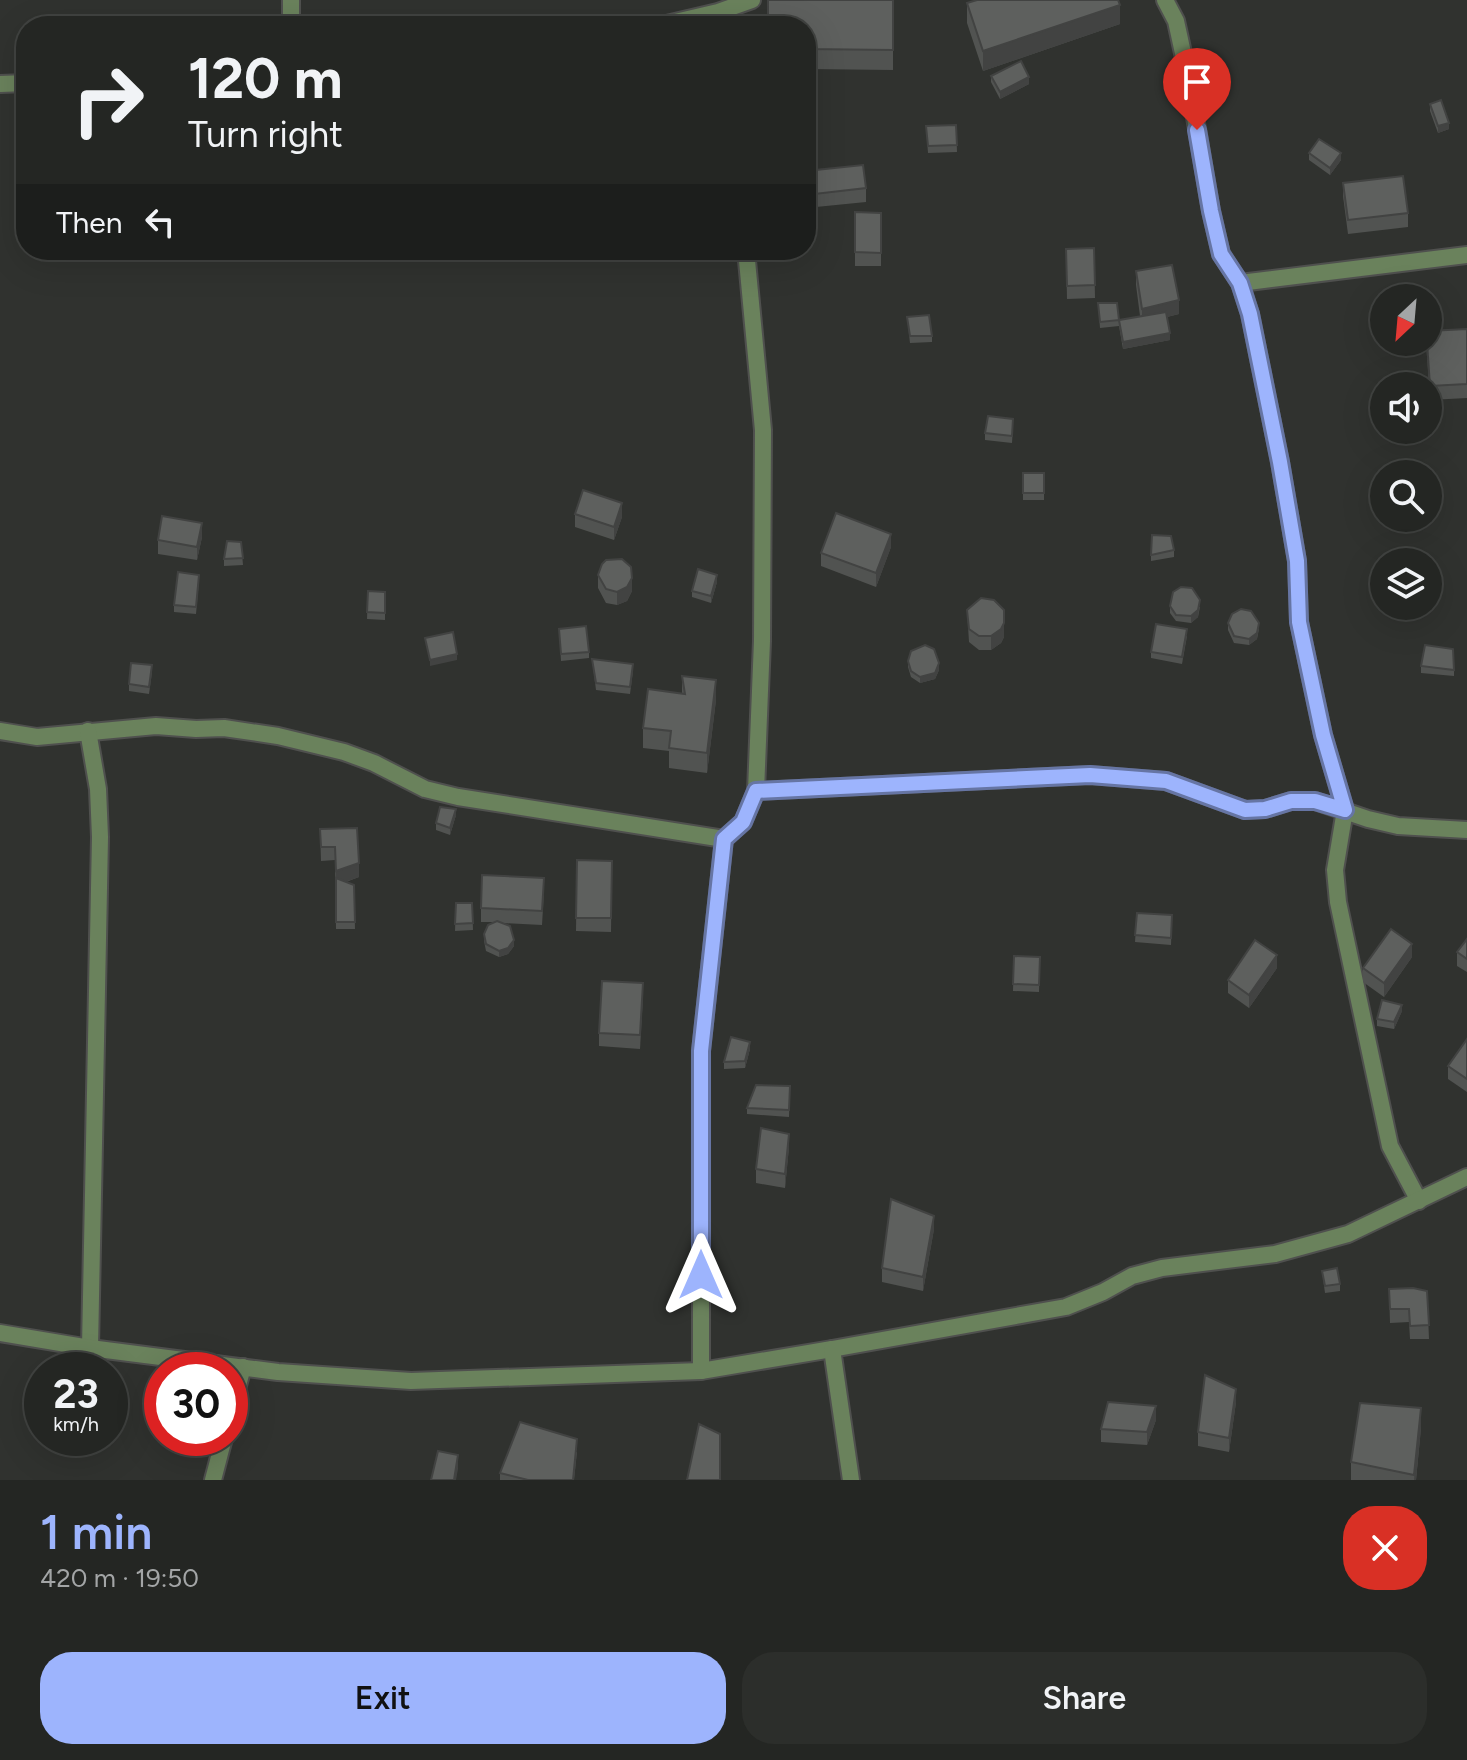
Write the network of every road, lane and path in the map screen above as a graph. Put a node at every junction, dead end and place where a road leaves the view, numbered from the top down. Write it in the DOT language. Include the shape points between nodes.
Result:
graph roads {
  1 [pos="752,0"];
  2 [pos="1165,0"];
  3 [pos="725,16"];
  4 [pos="1467,255"];
  5 [pos="747,260"];
  6 [pos="1240,283"];
  7 [pos="0,731"];
  8 [pos="88,731"];
  9 [pos="756,791"];
  10 [pos="1345,810"];
  11 [pos="1467,830"];
  12 [pos="724,839"];
  13 [pos="1467,1177"];
  14 [pos="1419,1201"];
  15 [pos="0,1333"];
  16 [pos="90,1348"];
  17 [pos="832,1349"];
  18 [pos="144,1355"];
  19 [pos="248,1367"];
  20 [pos="701,1371"];
  21 [pos="219,1456"];
  22 [pos="213,1480"];
  23 [pos="851,1480"];
  1 -- 3 [label="street"];
  2 -- 6 [label="street" via="1176,21 1221,254"];
  4 -- 6 [label="street"];
  5 -- 9 [label="street" via="763,430"];
  6 -- 10 [label="street" via="1280,462 1297,561 1299,622"];
  7 -- 8 [label="street" via="37,737"];
  8 -- 12 [label="street" via="156,726 278,736 374,763 425,789"];
  8 -- 16 [label="street" via="100,837"];
  9 -- 10 [label="street" via="1090,775 1166,781 1245,810 1315,801"];
  9 -- 12 [label="street" via="743,822"];
  10 -- 11 [label="street" via="1398,826"];
  10 -- 14 [label="street" via="1335,870 1338,902 1390,1146"];
  12 -- 20 [label="street" via="701,1051"];
  13 -- 14 [label="street"];
  14 -- 17 [label="street" via="1348,1234 1275,1254 1162,1268 1066,1307"];
  15 -- 16 [label="street"];
  16 -- 18 [label="street"];
  17 -- 20 [label="street"];
  17 -- 23 [label="street"];
  19 -- 20 [label="street" via="411,1381"];
  21 -- 22 [label="street"];
}
